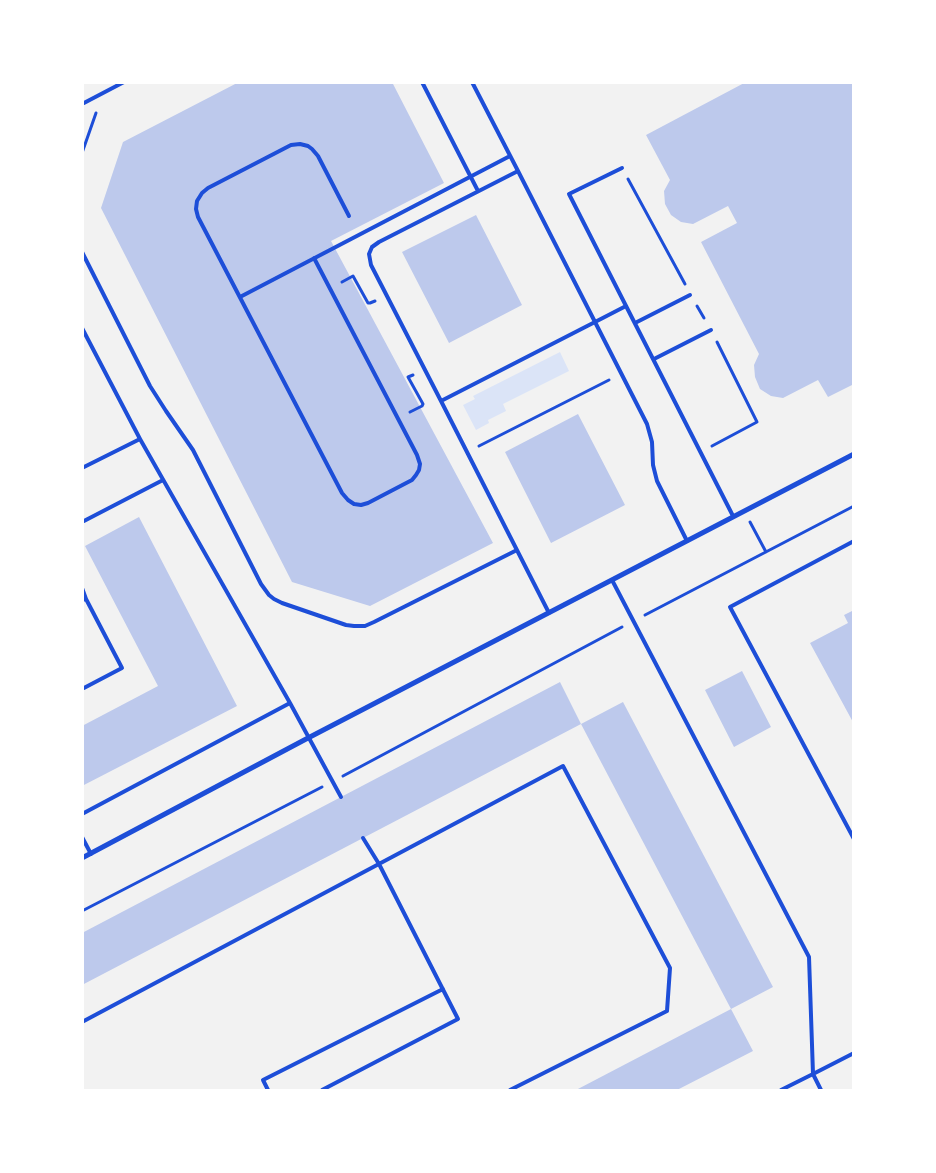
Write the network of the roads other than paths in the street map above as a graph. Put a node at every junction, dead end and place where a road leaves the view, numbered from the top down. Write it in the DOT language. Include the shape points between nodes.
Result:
graph roads {
  1 [pos="124,82"];
  2 [pos="422,82"];
  3 [pos="472,82"];
  4 [pos="82,104"];
  5 [pos="510,156"];
  6 [pos="622,168"];
  7 [pos="518,171"];
  8 [pos="470,176"];
  9 [pos="478,191"];
  10 [pos="349,216"];
  11 [pos="82,252"];
  12 [pos="314,258"];
  13 [pos="690,294"];
  14 [pos="240,297"];
  15 [pos="626,306"];
  16 [pos="595,322"];
  17 [pos="635,322"];
  18 [pos="82,328"];
  19 [pos="711,330"];
  20 [pos="654,359"];
  21 [pos="441,401"];
  22 [pos="140,439"];
  23 [pos="854,454"];
  24 [pos="82,468"];
  25 [pos="163,480"];
  26 [pos="733,516"];
  27 [pos="82,522"];
  28 [pos="687,541"];
  29 [pos="854,541"];
  30 [pos="517,550"];
  31 [pos="612,580"];
  32 [pos="82,588"];
  33 [pos="84,600"];
  34 [pos="549,613"];
  35 [pos="82,689"];
  36 [pos="290,703"];
  37 [pos="308,738"];
  38 [pos="341,797"];
  39 [pos="82,814"];
  40 [pos="82,836"];
  41 [pos="362,838"];
  42 [pos="854,839"];
  43 [pos="91,854"];
  44 [pos="82,858"];
  45 [pos="379,864"];
  46 [pos="443,990"];
  47 [pos="82,1022"];
  48 [pos="854,1053"];
  49 [pos="813,1074"];
  50 [pos="268,1090"];
  51 [pos="322,1090"];
  52 [pos="510,1090"];
  53 [pos="781,1090"];
  54 [pos="821,1090"];
  1 -- 4 [label="lane"];
  2 -- 8 [label="lane"];
  3 -- 5 [label="lane"];
  5 -- 7 [label="lane"];
  5 -- 8 [label="lane"];
  6 -- 15 [label="lane" via="569,194"];
  7 -- 9 [label="lane"];
  7 -- 16 [label="lane"];
  8 -- 9 [label="lane"];
  8 -- 12 [label="lane"];
  9 -- 21 [label="lane" via="379,242 372,247 370,254 372,265"];
  10 -- 14 [label="lane" via="318,156 308,146 300,144 290,145 208,188 197,201 198,218"];
  11 -- 30 [label="lane" via="153,390 193,450 261,584 274,599 346,625 365,626"];
  12 -- 14 [label="lane"];
  12 -- 14 [label="lane" via="417,454 419,470 412,480 368,503 354,504 348,500"];
  13 -- 17 [label="lane"];
  15 -- 16 [label="lane"];
  15 -- 17 [label="lane"];
  16 -- 21 [label="lane"];
  16 -- 28 [label="lane" via="647,424 657,481"];
  17 -- 20 [label="lane"];
  18 -- 22 [label="lane"];
  19 -- 20 [label="lane"];
  20 -- 26 [label="lane"];
  21 -- 30 [label="lane"];
  22 -- 24 [label="lane"];
  22 -- 25 [label="lane"];
  23 -- 26 [label="street"];
  25 -- 27 [label="lane"];
  25 -- 36 [label="lane"];
  26 -- 28 [label="street"];
  28 -- 31 [label="street"];
  29 -- 42 [label="lane" via="730,607"];
  30 -- 34 [label="lane"];
  31 -- 34 [label="street"];
  31 -- 49 [label="lane" via="809,957"];
  32 -- 33 [label="lane"];
  33 -- 35 [label="lane" via="122,668"];
  34 -- 37 [label="street"];
  36 -- 37 [label="lane"];
  36 -- 39 [label="lane"];
  37 -- 38 [label="lane"];
  37 -- 43 [label="street"];
  40 -- 43 [label="lane"];
  41 -- 45 [label="lane"];
  43 -- 44 [label="street"];
  45 -- 46 [label="lane"];
  45 -- 47 [label="lane"];
  45 -- 52 [label="lane" via="563,766 670,968 667,1011"];
  46 -- 50 [label="lane" via="263,1080"];
  46 -- 51 [label="lane" via="458,1019"];
  48 -- 49 [label="lane"];
  49 -- 53 [label="lane"];
  49 -- 54 [label="lane"];
}
